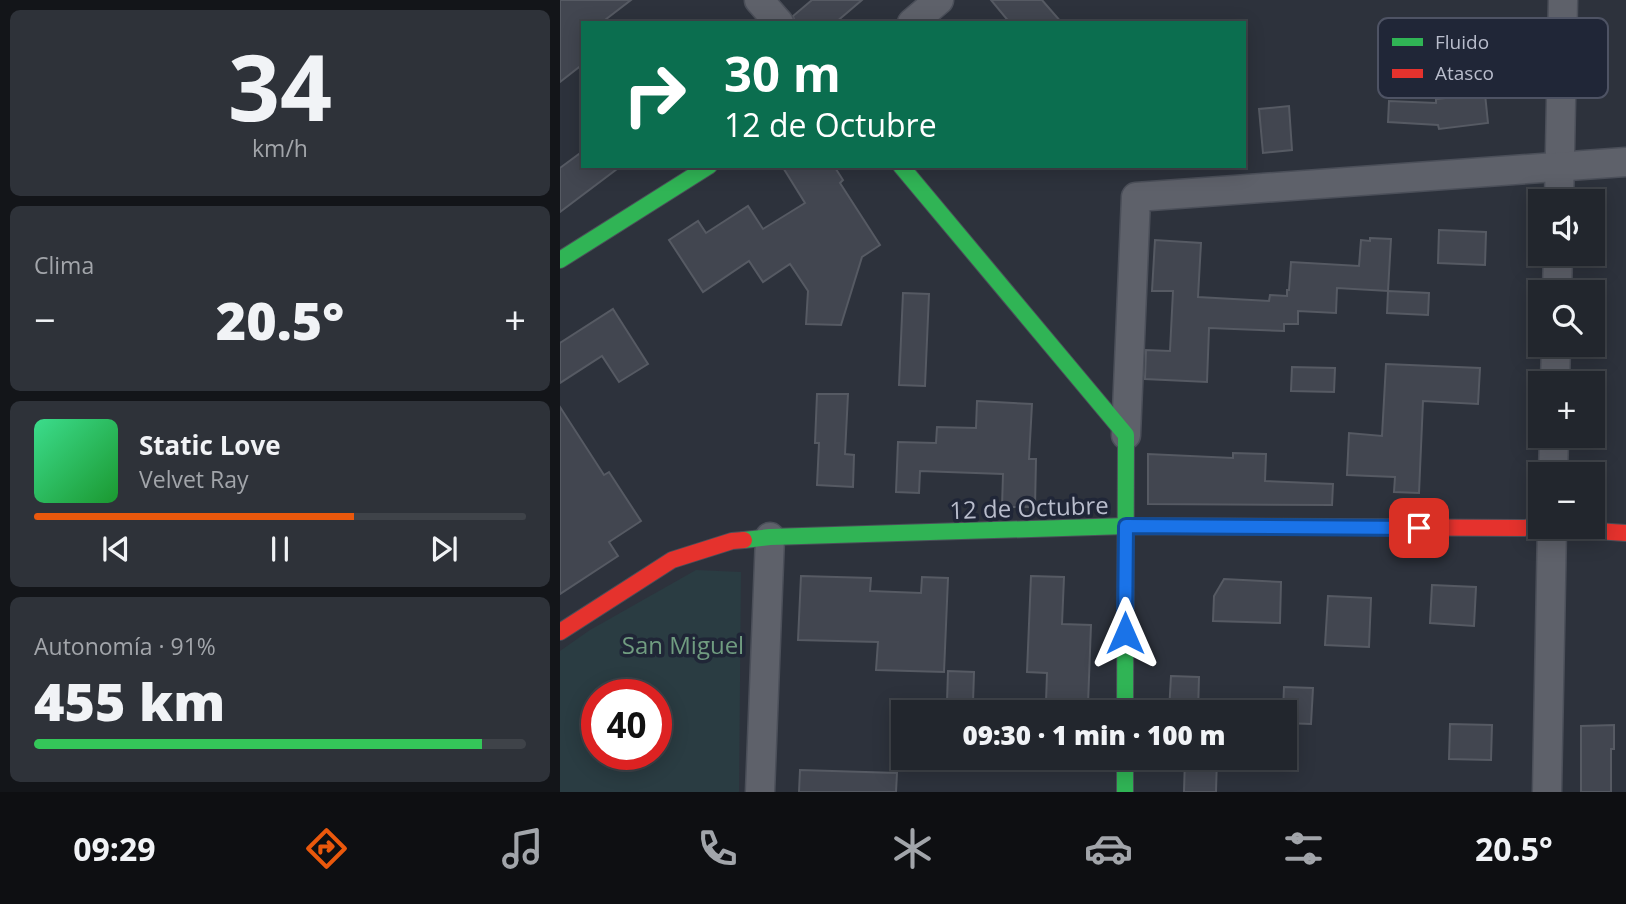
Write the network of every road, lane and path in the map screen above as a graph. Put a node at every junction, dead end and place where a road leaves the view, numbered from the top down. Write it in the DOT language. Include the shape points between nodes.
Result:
graph roads {
  1 [pos="759,0"];
  2 [pos="939,0"];
  3 [pos="1563,0"];
  4 [pos="1563,18"];
  5 [pos="777,21"];
  6 [pos="914,21"];
  7 [pos="1561,98"];
  8 [pos="1626,162"];
  9 [pos="1559,166"];
  10 [pos="706,168"];
  11 [pos="903,168"];
  12 [pos="1559,189"];
  13 [pos="560,260"];
  14 [pos="1126,435"];
  15 [pos="1126,526"];
  16 [pos="1528,527"];
  17 [pos="1605,531"];
  18 [pos="1626,533"];
  19 [pos="770,537"];
  20 [pos="1552,539"];
  21 [pos="560,632"];
  22 [pos="1125,700"];
  23 [pos="1125,770"];
  24 [pos="760,792"];
  25 [pos="1125,792"];
  26 [pos="1547,792"];
  1 -- 5 [label="street"];
  2 -- 6 [label="street"];
  3 -- 4 [label="street"];
  7 -- 9 [label="street"];
  8 -- 9 [label="street"];
  9 -- 12 [label="street"];
  9 -- 14 [label="street" via="1136,197"];
  10 -- 13 [label="street"];
  11 -- 14 [label="street"];
  14 -- 15 [label="street"];
  15 -- 16 [label="street, 12 de Octubre"];
  15 -- 19 [label="street, 12 de Octubre"];
  15 -- 22 [label="street"];
  17 -- 18 [label="street, 12 de Octubre"];
  19 -- 21 [label="street, 12 de Octubre" via="732,541 672,560"];
  19 -- 24 [label="street"];
  20 -- 26 [label="street"];
  23 -- 25 [label="street"];
}
